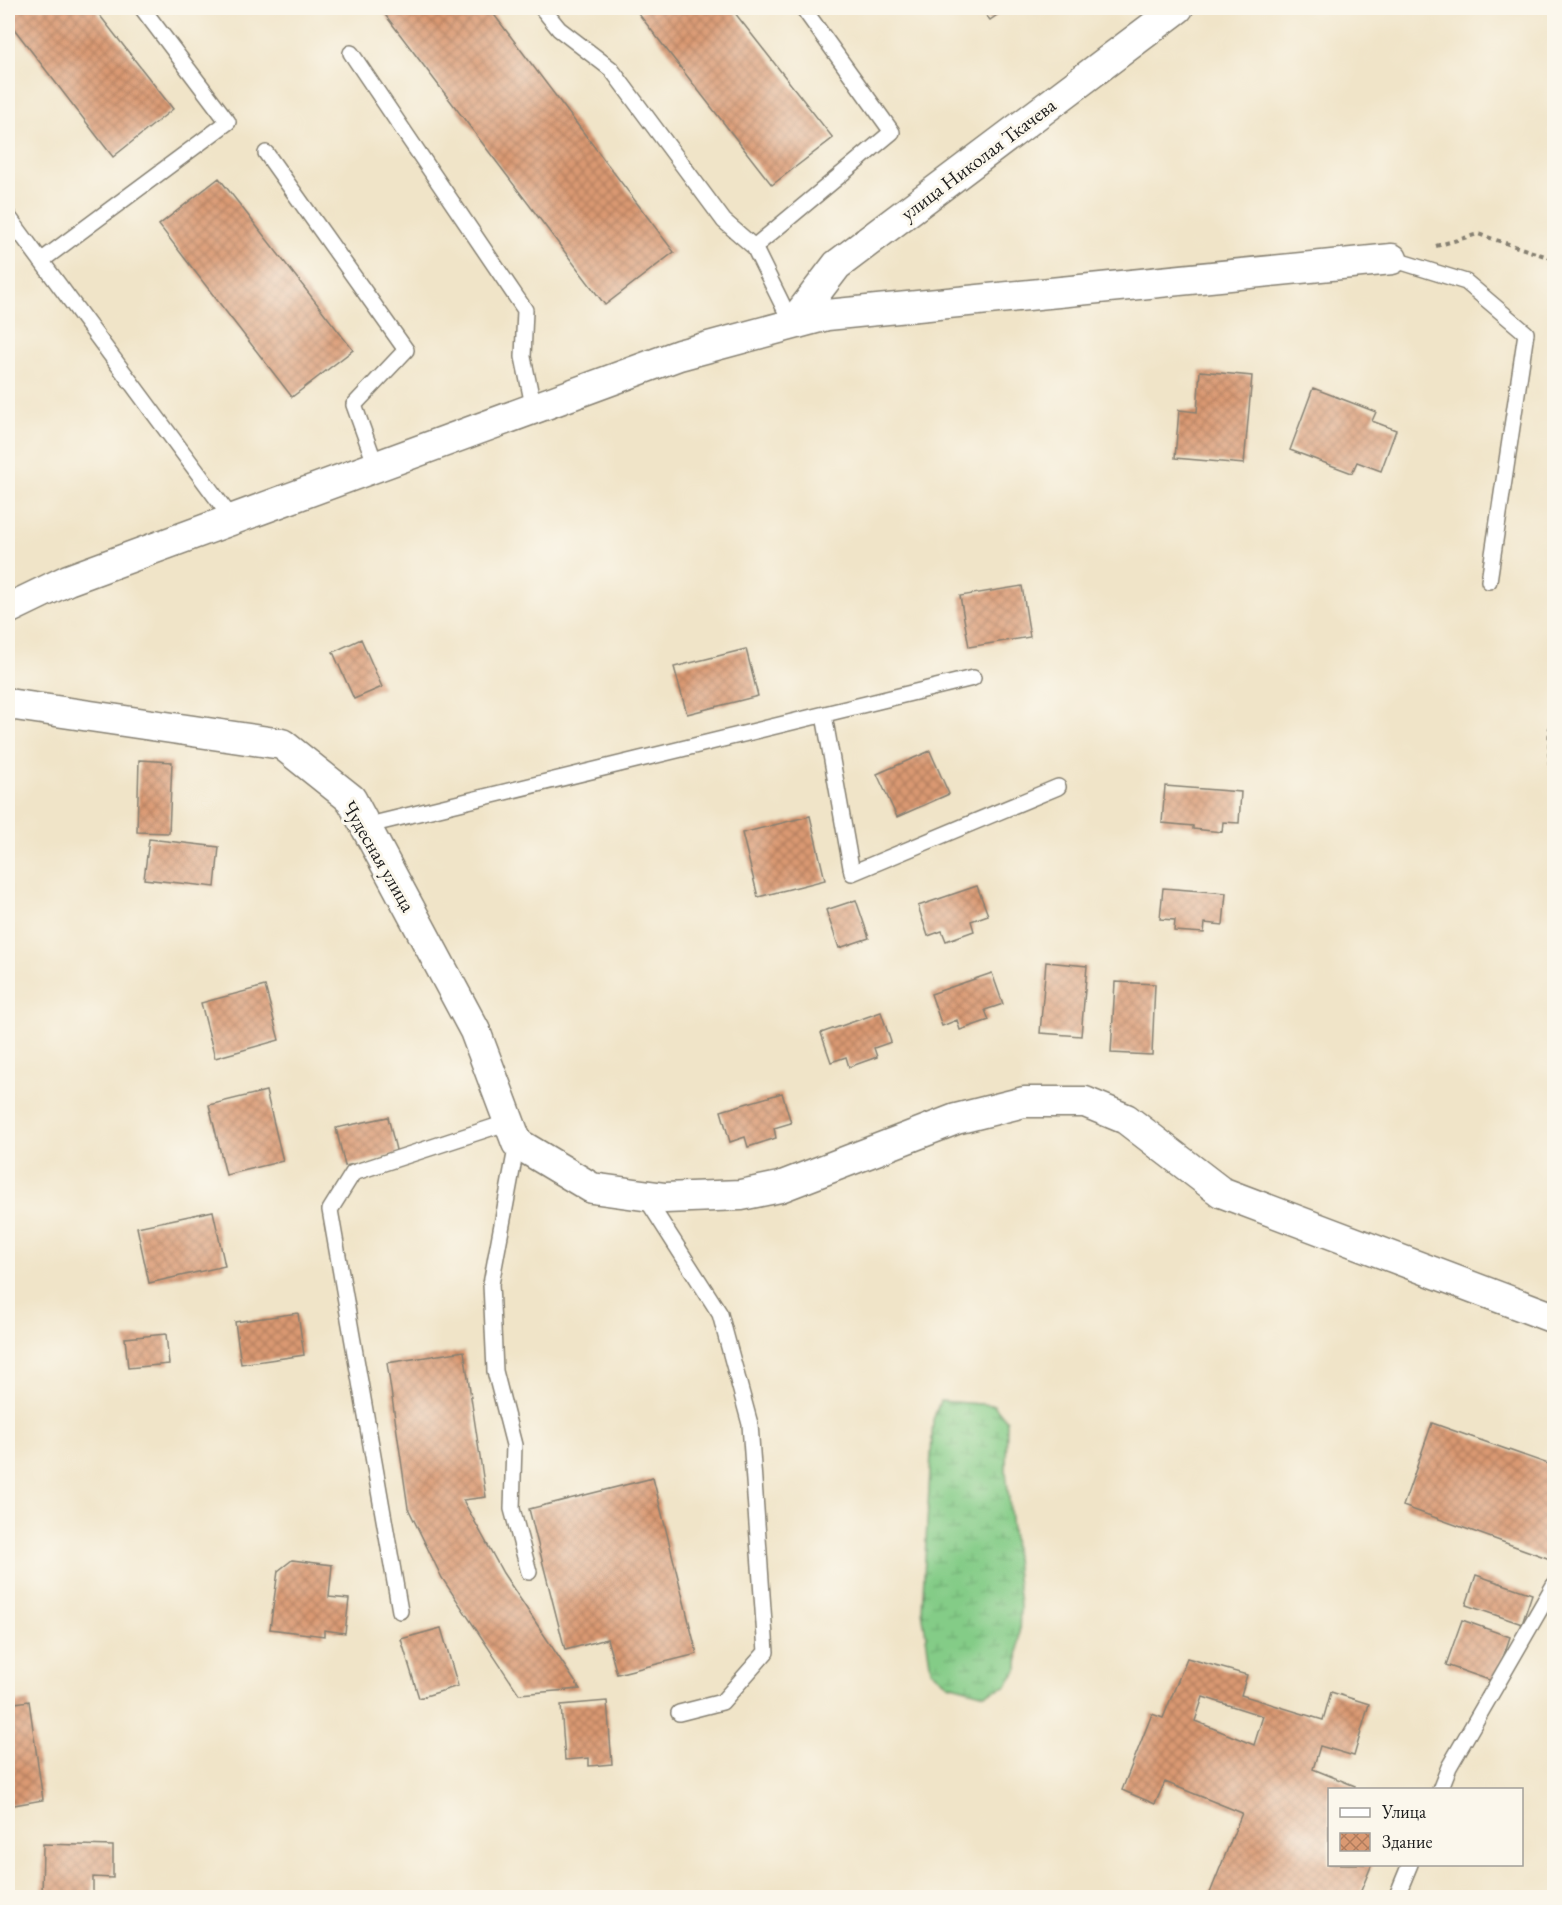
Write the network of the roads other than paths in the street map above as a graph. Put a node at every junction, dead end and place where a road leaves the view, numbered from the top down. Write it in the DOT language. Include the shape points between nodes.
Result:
graph roads {
  1 [pos="142,8"];
  2 [pos="542,8"];
  3 [pos="803,8"];
  4 [pos="1178,8"];
  5 [pos="351,53"];
  6 [pos="266,153"];
  7 [pos="8,216"];
  8 [pos="754,248"];
  9 [pos="1392,259"];
  10 [pos="41,261"];
  11 [pos="792,324"];
  12 [pos="534,410"];
  13 [pos="376,466"];
  14 [pos="232,519"];
  15 [pos="1489,581"];
  16 [pos="8,609"];
  17 [pos="974,678"];
  18 [pos="8,704"];
  19 [pos="824,715"];
  20 [pos="1058,787"];
  21 [pos="365,826"];
  22 [pos="513,1133"];
  23 [pos="644,1195"];
  24 [pos="1554,1318"];
  25 [pos="529,1572"];
  26 [pos="1554,1585"];
  27 [pos="400,1611"];
  28 [pos="679,1713"];
  29 [pos="1441,1788"];
  30 [pos="1409,1866"];
  31 [pos="1396,1898"];
  1 -- 10 [label="lane" via="228,122"];
  2 -- 8 [label="lane" via="559,29 611,69 724,221"];
  3 -- 8 [label="lane" via="892,132"];
  4 -- 11 [label="street, улица Николая Ткачева" via="837,265"];
  5 -- 12 [label="lane" via="525,310 523,357"];
  6 -- 13 [label="lane" via="406,351 354,405"];
  7 -- 10 [label="lane"];
  8 -- 11 [label="lane"];
  9 -- 11 [label="street" via="827,315"];
  9 -- 15 [label="lane" via="1466,282 1526,333"];
  10 -- 14 [label="lane"];
  11 -- 12 [label="street" via="679,355"];
  12 -- 13 [label="street"];
  13 -- 14 [label="street"];
  14 -- 16 [label="street" via="69,580"];
  17 -- 19 [label="lane"];
  18 -- 21 [label="street, Чудесная улица" via="282,744 351,800"];
  19 -- 20 [label="lane" via="852,873"];
  19 -- 21 [label="lane"];
  21 -- 22 [label="street, Чудесная улица" via="475,1031"];
  22 -- 23 [label="street" via="592,1188"];
  22 -- 25 [label="lane" via="491,1284 495,1371 514,1445 512,1509"];
  22 -- 27 [label="lane" via="353,1173 330,1210"];
  23 -- 24 [label="street" via="665,1198 741,1194 780,1187 956,1119 1024,1102 1085,1102 1126,1119 1221,1192"];
  23 -- 28 [label="lane" via="720,1314 750,1424 766,1652 722,1701"];
  26 -- 29 [label="lane" via="1449,1767"];
  30 -- 31 [label="lane"];
}
